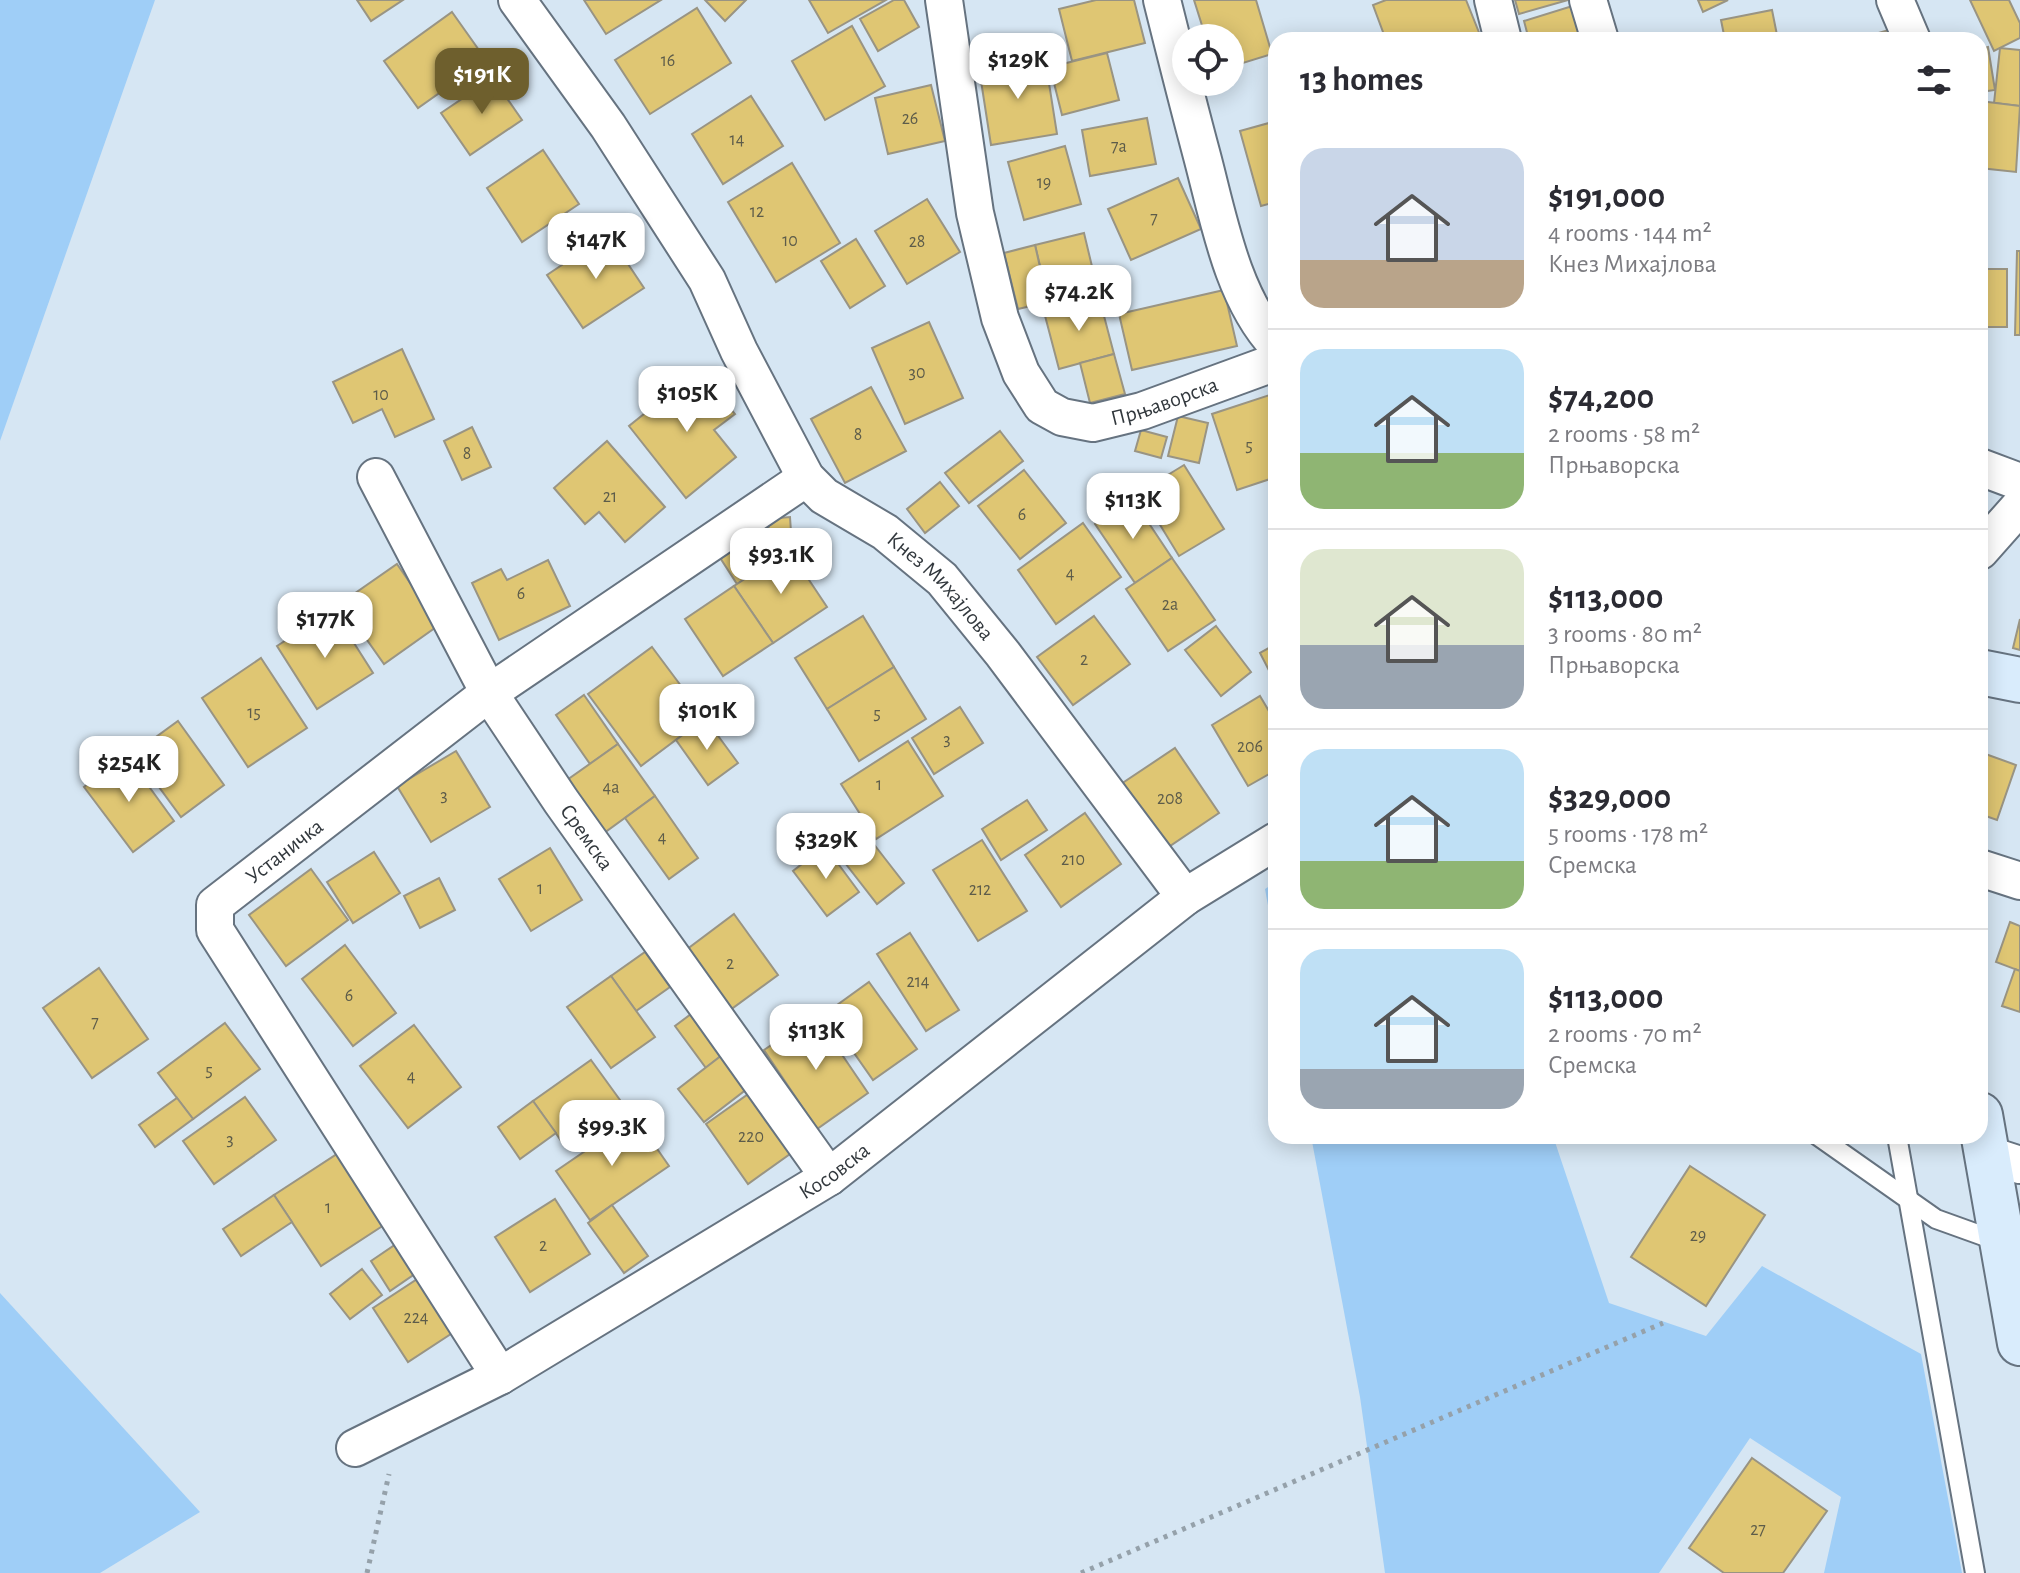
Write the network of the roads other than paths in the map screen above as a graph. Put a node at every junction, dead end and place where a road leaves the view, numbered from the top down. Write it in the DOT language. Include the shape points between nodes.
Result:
graph roads {
  1 [pos="517,0"];
  2 [pos="944,0"];
  3 [pos="1162,0"];
  4 [pos="1493,0"];
  5 [pos="1588,0"];
  6 [pos="1895,0"];
  7 [pos="1501,32"];
  8 [pos="1598,32"];
  9 [pos="1909,32"];
  10 [pos="1268,336"];
  11 [pos="1268,365"];
  12 [pos="1988,470"];
  13 [pos="376,477"];
  14 [pos="806,478"];
  15 [pos="2020,482"];
  16 [pos="2020,506"];
  17 [pos="1988,542"];
  18 [pos="1988,674"];
  19 [pos="2020,680"];
  20 [pos="489,693"];
  21 [pos="1268,846"];
  22 [pos="1988,871"];
  23 [pos="2020,881"];
  24 [pos="1185,897"];
  25 [pos="1829,1144"];
  26 [pos="1898,1144"];
  27 [pos="1995,1145"];
  28 [pos="829,1177"];
  29 [pos="1908,1200"];
  30 [pos="2002,1243"];
  31 [pos="2020,1343"];
  32 [pos="500,1376"];
  33 [pos="355,1448"];
  34 [pos="1975,1573"];
  1 -- 14 [label="street, Кнез Михајлова" via="608,126 707,280"];
  2 -- 11 [label="street, Прњаворска" via="975,213 1000,318 1021,373 1042,406 1062,417 1093,423 1142,411"];
  3 -- 10 [label="street" via="1223,235 1244,296"];
  4 -- 7 [label="street"];
  5 -- 8 [label="street"];
  6 -- 9 [label="street"];
  12 -- 15 [label="street"];
  13 -- 20 [label="street, Сремска"];
  14 -- 20 [label="street, Устаничка"];
  14 -- 24 [label="street, Кнез Михајлова" via="942,579"];
  16 -- 17 [label="street"];
  18 -- 19 [label="street"];
  20 -- 28 [label="street, Сремска"];
  20 -- 32 [label="street, Устаничка" via="215,905 215,930"];
  21 -- 24 [label="street, Косовска"];
  22 -- 23 [label="street"];
  24 -- 28 [label="street, Косовска"];
  25 -- 29 [label="lane"];
  26 -- 29 [label="lane"];
  27 -- 30 [label="street"];
  28 -- 32 [label="street, Косовска"];
  29 -- 30 [label="lane" via="1936,1219"];
  29 -- 34 [label="lane"];
  30 -- 31 [label="street"];
  32 -- 33 [label="street, Косовска"];
}
